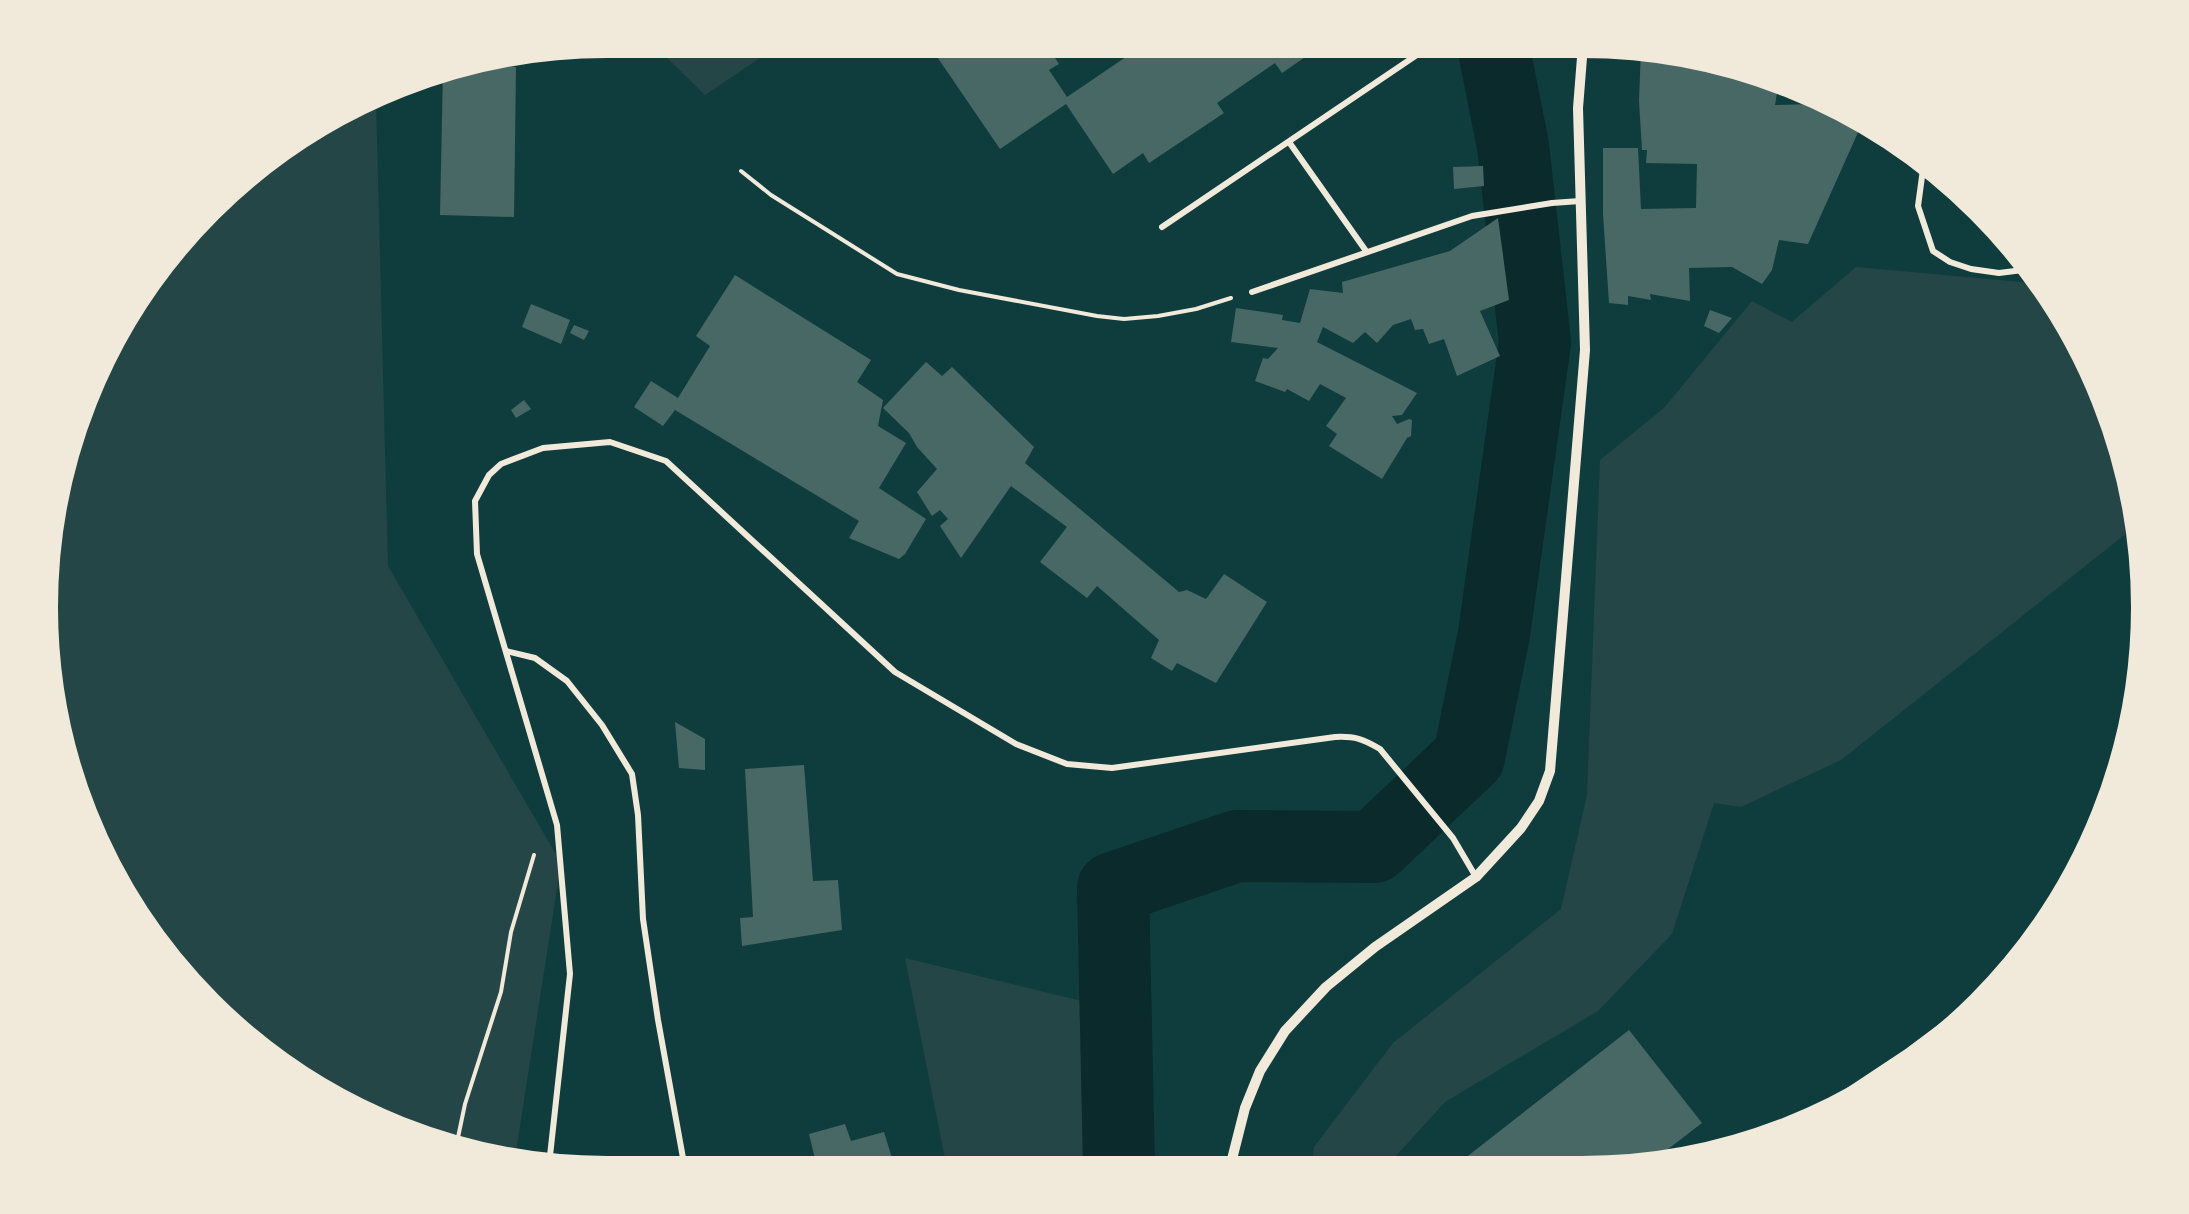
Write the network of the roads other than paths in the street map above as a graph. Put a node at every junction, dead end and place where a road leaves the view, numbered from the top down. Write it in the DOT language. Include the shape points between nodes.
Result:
graph roads {
  1 [pos="1422,54"];
  2 [pos="1582,54"];
  3 [pos="1289,142"];
  4 [pos="1923,171"];
  5 [pos="1580,201"];
  6 [pos="1162,227"];
  7 [pos="1366,251"];
  8 [pos="2021,270"];
  9 [pos="1252,292"];
  10 [pos="506,651"];
  11 [pos="1476,877"];
  12 [pos="1957,1013"];
  13 [pos="1834,1099"];
  14 [pos="550,1157"];
  15 [pos="683,1160"];
  16 [pos="1232,1160"];
  1 -- 3 [label="street"];
  2 -- 5 [label="street" via="1578,108"];
  3 -- 6 [label="street"];
  3 -- 7 [label="street"];
  4 -- 8 [label="street" via="1918,206 1933,251 1971,269 1999,273"];
  5 -- 7 [label="street" via="1472,216"];
  5 -- 11 [label="street" via="1585,350 1550,771 1539,801 1521,828"];
  7 -- 9 [label="street"];
  10 -- 11 [label="street" via="477,554 475,501 489,475 501,464 543,448 610,442 666,461 894,672 1016,744 1067,764 1112,768 1355,736 1380,749 1453,838"];
  10 -- 14 [label="street" via="557,825 570,974"];
  10 -- 15 [label="street" via="536,658 567,681 602,725 632,774 644,919"];
  11 -- 16 [label="street" via="1375,947 1326,987 1285,1031 1260,1071 1245,1108"];
  12 -- 13 [label="lane"];
}
